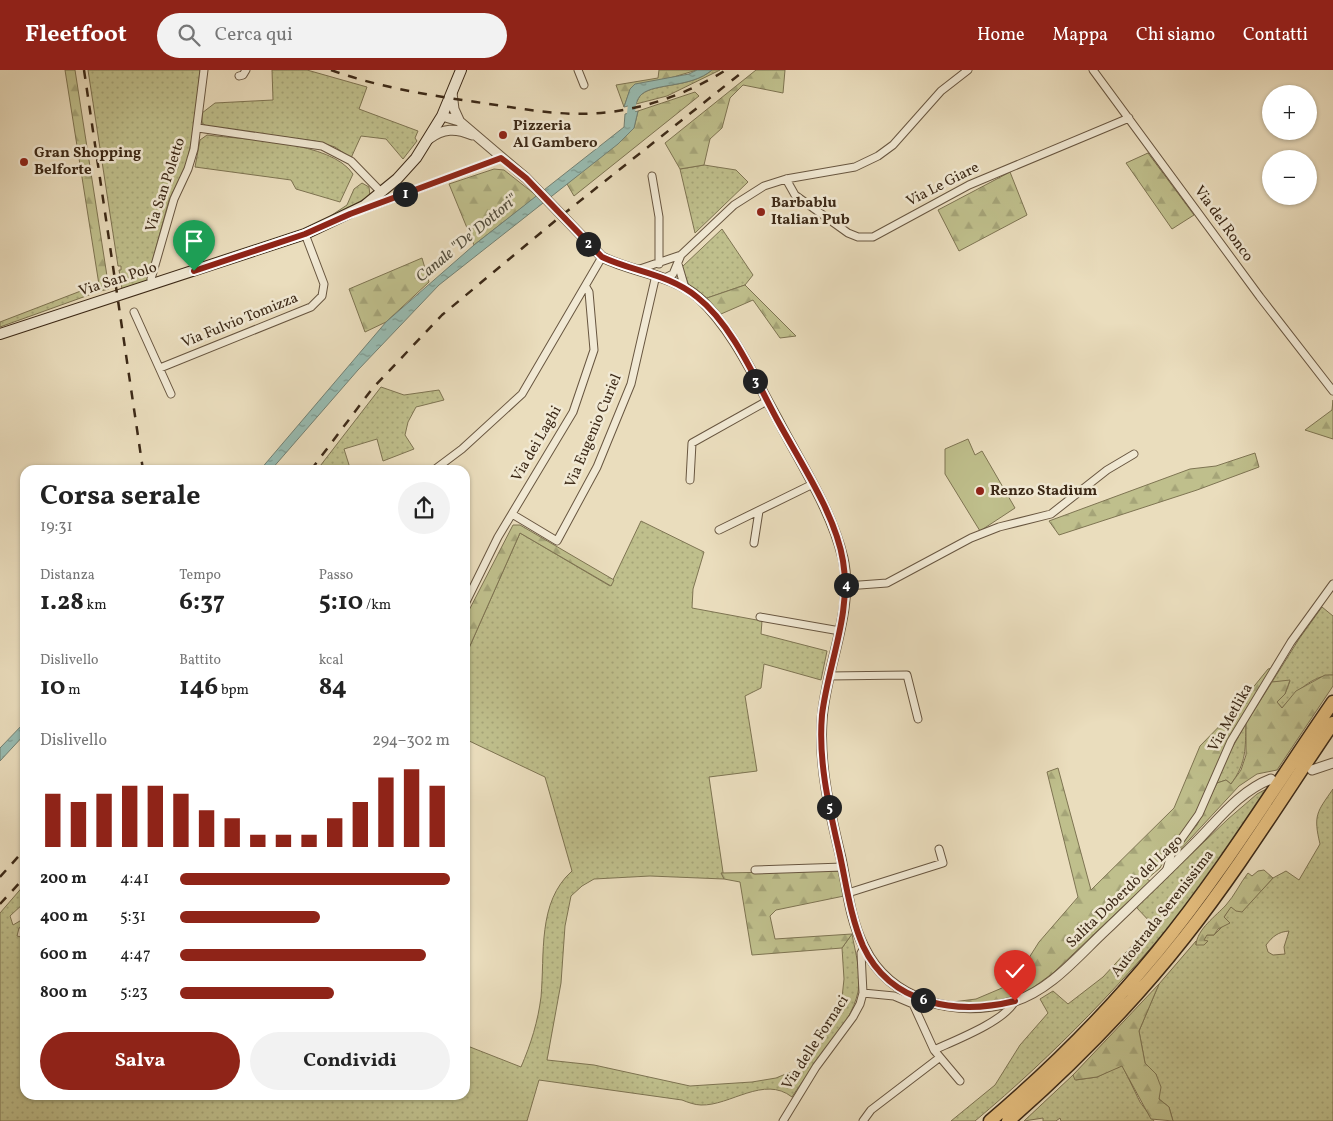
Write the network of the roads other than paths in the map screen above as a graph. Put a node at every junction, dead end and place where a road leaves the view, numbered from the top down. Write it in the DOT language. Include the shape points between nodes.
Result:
graph roads {
  1 [pos="204,70"];
  2 [pos="246,70"];
  3 [pos="461,70"];
  4 [pos="578,70"];
  5 [pos="968,70"];
  6 [pos="1093,70"];
  7 [pos="239,76"];
  8 [pos="584,85"];
  9 [pos="452,93"];
  10 [pos="442,116"];
  11 [pos="1129,118"];
  12 [pos="457,125"];
  13 [pos="198,128"];
  14 [pos="429,139"];
  15 [pos="501,158"];
  16 [pos="652,176"];
  17 [pos="786,178"];
  18 [pos="381,192"];
  19 [pos="350,214"];
  20 [pos="305,234"];
  21 [pos="602,257"];
  22 [pos="674,262"];
  23 [pos="659,264"];
  24 [pos="637,270"];
  25 [pos="661,276"];
  26 [pos="151,278"];
  27 [pos="586,287"];
  28 [pos="685,288"];
  29 [pos="134,312"];
  30 [pos="0,334"];
  31 [pos="160,368"];
  32 [pos="1333,391"];
  33 [pos="172,394"];
  34 [pos="767,401"];
  35 [pos="1134,454"];
  36 [pos="441,465"];
  37 [pos="690,480"];
  38 [pos="813,484"];
  39 [pos="759,511"];
  40 [pos="512,514"];
  41 [pos="719,530"];
  42 [pos="754,543"];
  43 [pos="1333,584"];
  44 [pos="846,586"];
  45 [pos="470,594"];
  46 [pos="760,617"];
  47 [pos="840,631"];
  48 [pos="829,676"];
  49 [pos="1333,702"];
  50 [pos="918,719"];
  51 [pos="1333,723"];
  52 [pos="1333,762"];
  53 [pos="1312,770"];
  54 [pos="1272,779"];
  55 [pos="939,849"];
  56 [pos="843,867"];
  57 [pos="755,870"];
  58 [pos="1166,873"];
  59 [pos="848,893"];
  60 [pos="864,948"];
  61 [pos="863,993"];
  62 [pos="1015,1001"];
  63 [pos="934,1050"];
  64 [pos="940,1058"];
  65 [pos="960,1081"];
  66 [pos="783,1121"];
  67 [pos="863,1121"];
  68 [pos="990,1121"];
  69 [pos="1008,1121"];
  1 -- 13 [label="street, Via San Poletto"];
  2 -- 7 [label="street"];
  3 -- 9 [label="main road, Via San Polo"];
  4 -- 8 [label="street"];
  5 -- 17 [label="street" via="941,91 893,145 878,156 855,167"];
  6 -- 11 [label="street, Via del Ronco"];
  9 -- 10 [label="main road, Via San Polo"];
  9 -- 12 [label="street"];
  10 -- 12 [label="street"];
  10 -- 14 [label="main road, Via San Polo"];
  11 -- 17 [label="street, Via Le Giare" via="969,185 872,236 858,237 848,233 795,195"];
  11 -- 32 [label="street, Via del Ronco"];
  12 -- 14 [label="street"];
  12 -- 15 [label="street"];
  13 -- 18 [label="street" via="322,146 352,162"];
  13 -- 26 [label="street, Via San Poletto" via="188,169 174,199"];
  14 -- 18 [label="main road, Via San Polo" via="416,158"];
  15 -- 19 [label="street"];
  15 -- 21 [label="street" via="540,192"];
  16 -- 23 [label="street" via="659,217"];
  17 -- 22 [label="street" via="749,194 734,205"];
  18 -- 19 [label="main road, Via San Polo"];
  19 -- 20 [label="main road, Via San Polo"];
  20 -- 30 [label="main road, Via San Polo"];
  20 -- 31 [label="street, Via Fulvio Tomizza" via="324,284 322,296 311,307"];
  21 -- 24 [label="street, Salita Doberdò del Lago"];
  21 -- 27 [label="street"];
  22 -- 23 [label="street"];
  22 -- 25 [label="street" via="673,274"];
  22 -- 28 [label="street"];
  23 -- 24 [label="street"];
  24 -- 25 [label="street, Salita Doberdò del Lago"];
  25 -- 28 [label="street, Salita Doberdò del Lago"];
  25 -- 40 [label="street, Via Eugenio Curiel" via="631,384 597,467 557,542"];
  27 -- 36 [label="street" via="522,394"];
  27 -- 40 [label="street, Via dei Laghi" via="594,350 592,359 573,412"];
  28 -- 34 [label="street, Salita Doberdò del Lago" via="699,298 726,329"];
  29 -- 31 [label="street"];
  31 -- 33 [label="street"];
  34 -- 37 [label="street" via="692,444"];
  34 -- 38 [label="street, Salita Doberdò del Lago"];
  35 -- 44 [label="street" via="1107,470 1051,514 971,538 887,583"];
  38 -- 39 [label="street"];
  38 -- 44 [label="street, Salita Doberdò del Lago" via="835,533 843,559"];
  39 -- 41 [label="street"];
  39 -- 42 [label="street"];
  40 -- 45 [label="street, Via dei Laghi"];
  43 -- 58 [label="street, Via Metlika" via="1291,642 1231,741 1199,814 1172,852"];
  44 -- 47 [label="street, Salita Doberdò del Lago"];
  46 -- 47 [label="street"];
  47 -- 48 [label="street, Salita Doberdò del Lago"];
  48 -- 50 [label="street" via="907,675"];
  48 -- 56 [label="street, Salita Doberdò del Lago" via="822,716 821,750 829,808"];
  49 -- 68 [label="highway, Autostrada Serenissima" via="1239,842 1157,952 1063,1054"];
  51 -- 69 [label="highway, Autostrada Serenissima" via="1218,894 1167,960 1073,1062"];
  52 -- 53 [label="street"];
  54 -- 58 [label="street, Salita Doberdò del Lago" via="1246,792"];
  55 -- 59 [label="street" via="943,863"];
  56 -- 57 [label="street"];
  56 -- 59 [label="street, Salita Doberdò del Lago"];
  58 -- 62 [label="street, Salita Doberdò del Lago" via="1042,989"];
  59 -- 60 [label="street, Salita Doberdò del Lago"];
  60 -- 61 [label="street, Via delle Fornaci"];
  60 -- 62 [label="street, Salita Doberdò del Lago" via="874,965 889,979 903,990 933,1004 973,1008"];
  61 -- 63 [label="street" via="894,996 913,1004"];
  61 -- 66 [label="street, Via delle Fornaci" via="853,1017 816,1067"];
  62 -- 63 [label="street, Salita Doberdò del Lago" via="1011,1008 988,1023"];
  63 -- 64 [label="street"];
  64 -- 65 [label="street"];
  64 -- 67 [label="street" via="871,1110"];
}
